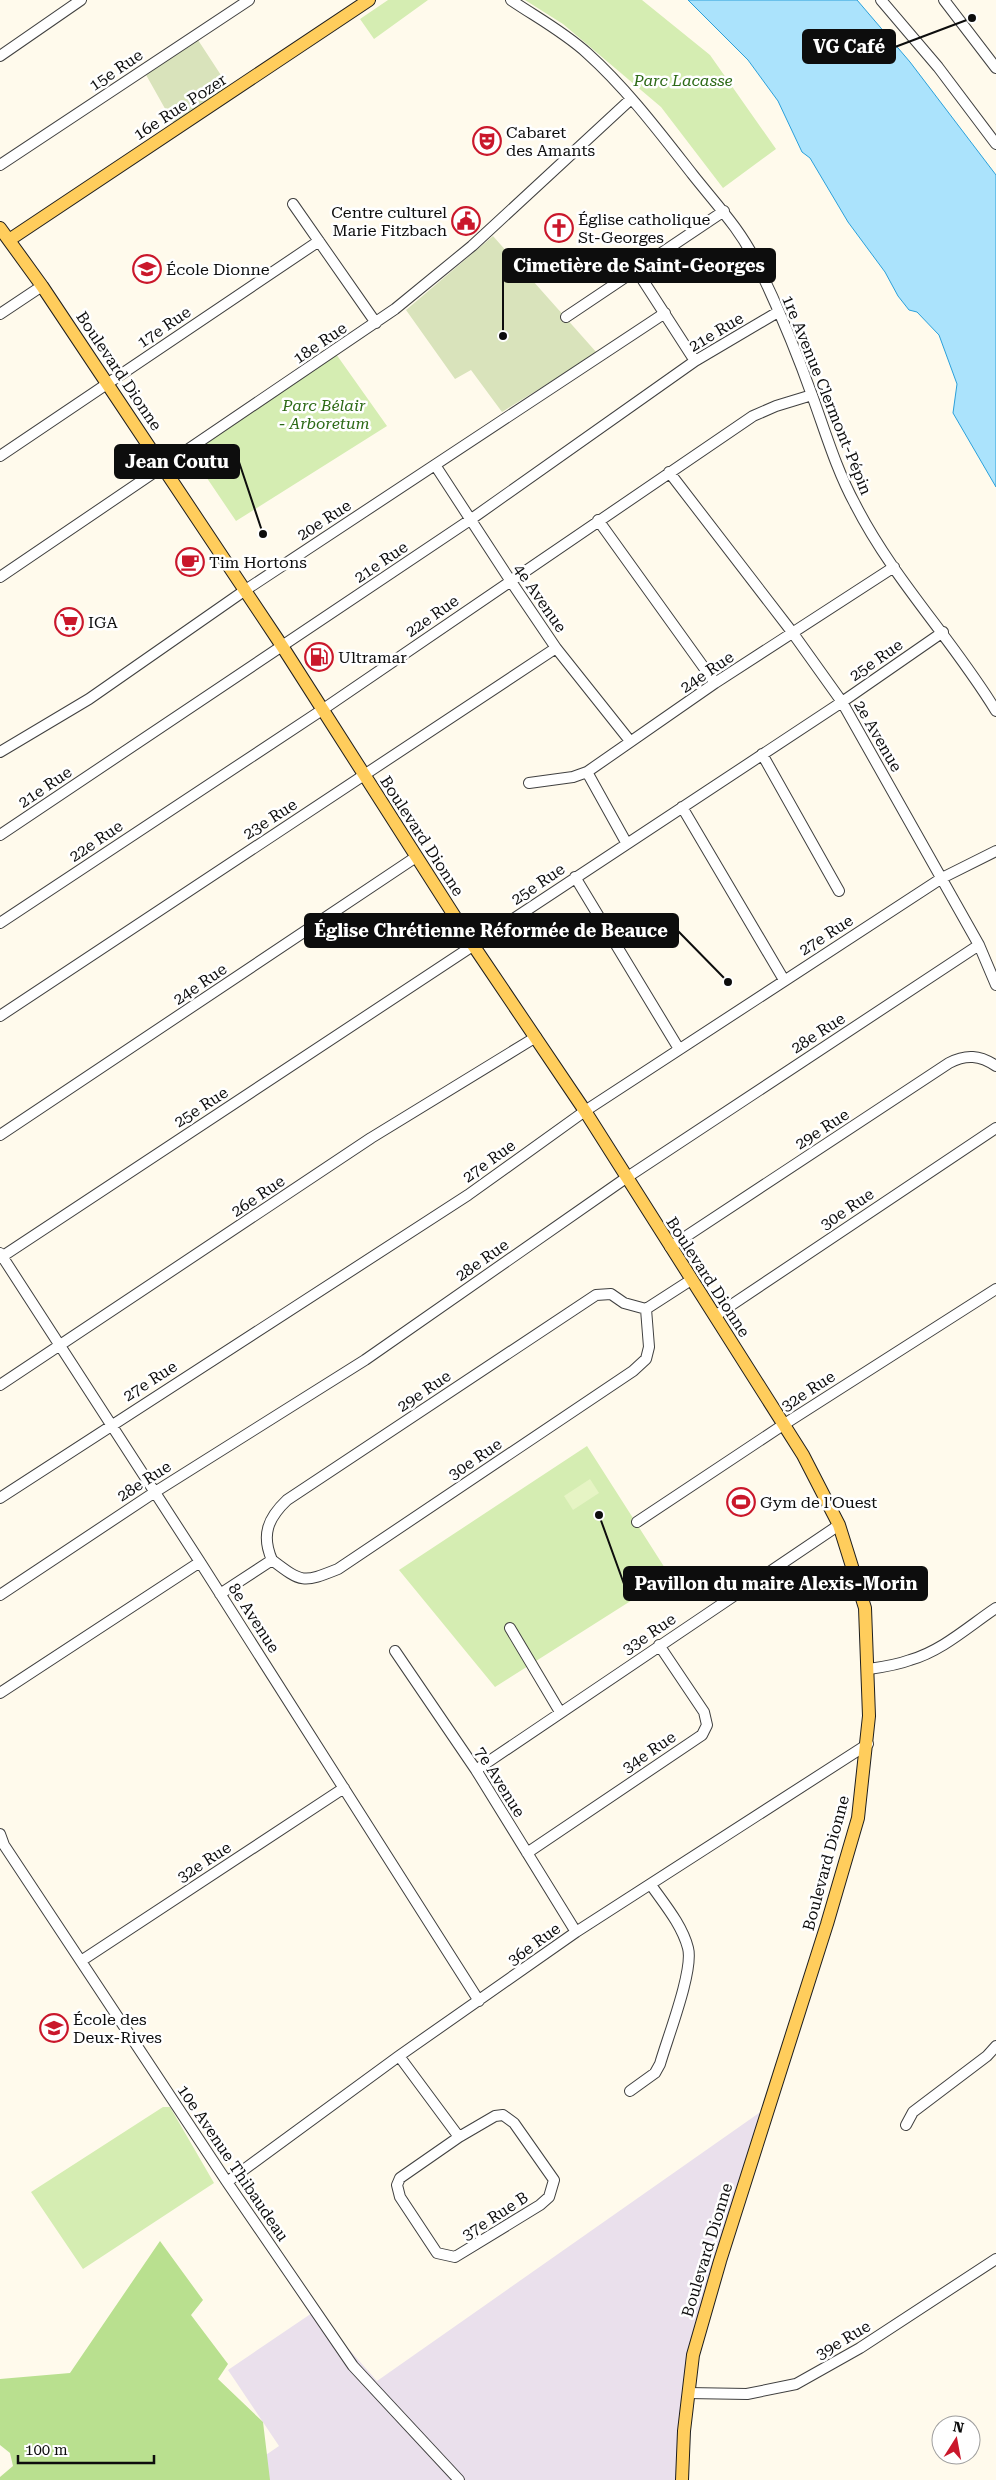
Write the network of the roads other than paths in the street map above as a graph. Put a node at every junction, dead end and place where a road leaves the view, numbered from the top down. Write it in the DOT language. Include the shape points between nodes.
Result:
graph roads {
  1 [pos="81,0"];
  2 [pos="249,0"];
  3 [pos="369,0"];
  4 [pos="511,0"];
  5 [pos="881,0"];
  6 [pos="944,0"];
  7 [pos="0,56"];
  8 [pos="996,68"];
  9 [pos="631,99"];
  10 [pos="996,144"];
  11 [pos="0,165"];
  12 [pos="292,204"];
  13 [pos="724,211"];
  14 [pos="0,228"];
  15 [pos="9,240"];
  16 [pos="319,241"];
  17 [pos="637,271"];
  18 [pos="42,286"];
  19 [pos="778,312"];
  20 [pos="0,314"];
  21 [pos="665,314"];
  22 [pos="566,317"];
  23 [pos="376,323"];
  24 [pos="695,362"];
  25 [pos="108,383"];
  26 [pos="812,395"];
  27 [pos="0,456"];
  28 [pos="163,465"];
  29 [pos="435,465"];
  30 [pos="669,472"];
  31 [pos="470,520"];
  32 [pos="598,520"];
  33 [pos="894,567"];
  34 [pos="0,578"];
  35 [pos="510,580"];
  36 [pos="244,591"];
  37 [pos="792,632"];
  38 [pos="943,632"];
  39 [pos="282,646"];
  40 [pos="556,648"];
  41 [pos="715,684"];
  42 [pos="842,702"];
  43 [pos="322,710"];
  44 [pos="996,711"];
  45 [pos="630,741"];
  46 [pos="0,752"];
  47 [pos="762,754"];
  48 [pos="587,772"];
  49 [pos="364,776"];
  50 [pos="529,783"];
  51 [pos="682,807"];
  52 [pos="0,835"];
  53 [pos="627,844"];
  54 [pos="996,851"];
  55 [pos="416,857"];
  56 [pos="575,877"];
  57 [pos="942,878"];
  58 [pos="839,891"];
  59 [pos="0,923"];
  60 [pos="473,945"];
  61 [pos="979,945"];
  62 [pos="784,980"];
  63 [pos="996,986"];
  64 [pos="0,1016"];
  65 [pos="536,1038"];
  66 [pos="679,1049"];
  67 [pos="996,1066"];
  68 [pos="584,1111"];
  69 [pos="996,1128"];
  70 [pos="0,1135"];
  71 [pos="626,1178"];
  72 [pos="670,1247"];
  73 [pos="1,1256"];
  74 [pos="691,1280"];
  75 [pos="996,1289"];
  76 [pos="646,1309"];
  77 [pos="715,1316"];
  78 [pos="60,1346"];
  79 [pos="0,1385"];
  80 [pos="111,1424"];
  81 [pos="783,1425"];
  82 [pos="155,1492"];
  83 [pos="0,1498"];
  84 [pos="637,1522"];
  85 [pos="840,1525"];
  86 [pos="272,1560"];
  87 [pos="200,1562"];
  88 [pos="220,1594"];
  89 [pos="0,1595"];
  90 [pos="996,1608"];
  91 [pos="510,1628"];
  92 [pos="659,1645"];
  93 [pos="395,1651"];
  94 [pos="869,1669"];
  95 [pos="0,1693"];
  96 [pos="560,1712"];
  97 [pos="868,1744"];
  98 [pos="476,1770"];
  99 [pos="344,1788"];
  100 [pos="0,1834"];
  101 [pos="2,1844"];
  102 [pos="527,1853"];
  103 [pos="651,1885"];
  104 [pos="576,1932"];
  105 [pos="81,1961"];
  106 [pos="479,2001"];
  107 [pos="996,2046"];
  108 [pos="399,2056"];
  109 [pos="630,2091"];
  110 [pos="906,2125"];
  111 [pos="459,2138"];
  112 [pos="227,2182"];
  113 [pos="996,2259"];
  114 [pos="688,2393"];
  115 [pos="459,2480"];
  116 [pos="682,2480"];
  1 -- 7 [label="street"];
  2 -- 11 [label="street, 15e Rue"];
  3 -- 15 [label="main road, 16e Rue Pozer"];
  4 -- 9 [label="street, 1re Avenue Clermont-Pépin" via="585,51"];
  5 -- 10 [label="street" via="938,67"];
  6 -- 8 [label="street"];
  9 -- 13 [label="street, 1re Avenue Clermont-Pépin"];
  9 -- 23 [label="street, 18e Rue" via="472,246"];
  12 -- 16 [label="street"];
  13 -- 17 [label="street"];
  13 -- 19 [label="street, 1re Avenue Clermont-Pépin" via="748,246"];
  14 -- 15 [label="main road, Boulevard Dionne"];
  15 -- 18 [label="main road, Boulevard Dionne"];
  16 -- 23 [label="street"];
  16 -- 25 [label="street, 17e Rue"];
  17 -- 21 [label="street"];
  17 -- 22 [label="street"];
  18 -- 20 [label="street"];
  18 -- 25 [label="main road, Boulevard Dionne"];
  19 -- 24 [label="street, 21e Rue"];
  19 -- 26 [label="street, 1re Avenue Clermont-Pépin"];
  21 -- 24 [label="street"];
  21 -- 29 [label="street, 20e Rue"];
  23 -- 28 [label="street, 18e Rue"];
  24 -- 31 [label="street, 21e Rue"];
  25 -- 27 [label="street, 17e Rue"];
  25 -- 28 [label="main road, Boulevard Dionne"];
  26 -- 30 [label="street, 22e Rue" via="754,416"];
  26 -- 33 [label="street, 1re Avenue Clermont-Pépin" via="844,482 864,522"];
  28 -- 34 [label="street, 18e Rue"];
  28 -- 36 [label="main road, Boulevard Dionne"];
  29 -- 31 [label="street, 4e Avenue"];
  29 -- 36 [label="street, 20e Rue"];
  30 -- 32 [label="street, 22e Rue"];
  30 -- 37 [label="street, 2e Avenue"];
  31 -- 35 [label="street, 4e Avenue"];
  31 -- 39 [label="street, 21e Rue"];
  32 -- 35 [label="street, 22e Rue"];
  32 -- 41 [label="street"];
  33 -- 37 [label="street, 24e Rue"];
  33 -- 38 [label="street, 1re Avenue Clermont-Pépin"];
  35 -- 40 [label="street, 4e Avenue"];
  35 -- 43 [label="street, 22e Rue"];
  36 -- 39 [label="main road, Boulevard Dionne"];
  36 -- 46 [label="street, 20e Rue" via="90,699"];
  37 -- 41 [label="street, 24e Rue"];
  37 -- 42 [label="street, 2e Avenue"];
  38 -- 42 [label="street, 25e Rue"];
  38 -- 44 [label="street, 1re Avenue Clermont-Pépin"];
  39 -- 43 [label="main road, Boulevard Dionne"];
  39 -- 52 [label="street, 21e Rue"];
  40 -- 45 [label="street, 4e Avenue"];
  40 -- 49 [label="street, 23e Rue"];
  41 -- 45 [label="street, 24e Rue"];
  42 -- 47 [label="street, 25e Rue"];
  42 -- 57 [label="street, 2e Avenue"];
  43 -- 49 [label="main road, Boulevard Dionne"];
  43 -- 59 [label="street, 22e Rue"];
  45 -- 48 [label="street, 24e Rue"];
  47 -- 51 [label="street, 25e Rue"];
  47 -- 58 [label="street"];
  48 -- 50 [label="street, 24e Rue"];
  48 -- 53 [label="street"];
  49 -- 55 [label="main road, Boulevard Dionne"];
  49 -- 64 [label="street, 23e Rue"];
  51 -- 53 [label="street, 25e Rue"];
  51 -- 62 [label="street"];
  53 -- 56 [label="street, 25e Rue"];
  54 -- 57 [label="street, 27e Rue"];
  55 -- 60 [label="main road, Boulevard Dionne"];
  55 -- 70 [label="street, 24e Rue"];
  56 -- 60 [label="street, 25e Rue"];
  56 -- 66 [label="street"];
  57 -- 61 [label="street, 2e Avenue"];
  57 -- 62 [label="street, 27e Rue"];
  60 -- 65 [label="main road, Boulevard Dionne"];
  60 -- 73 [label="street, 25e Rue"];
  61 -- 63 [label="street, 2e Avenue"];
  61 -- 71 [label="street, 28e Rue"];
  62 -- 66 [label="street, 27e Rue"];
  65 -- 68 [label="main road, Boulevard Dionne"];
  65 -- 78 [label="street, 26e Rue" via="372,1138"];
  66 -- 68 [label="street, 27e Rue"];
  67 -- 72 [label="street, 29e Rue" via="967,1056 949,1063"];
  68 -- 71 [label="main road, Boulevard Dionne"];
  68 -- 80 [label="street, 27e Rue" via="468,1195"];
  69 -- 77 [label="street, 30e Rue"];
  71 -- 72 [label="main road, Boulevard Dionne"];
  71 -- 82 [label="street, 28e Rue" via="364,1360"];
  72 -- 74 [label="main road, Boulevard Dionne"];
  73 -- 78 [label="street, 8e Avenue"];
  74 -- 76 [label="street"];
  74 -- 77 [label="main road, Boulevard Dionne"];
  75 -- 81 [label="street, 32e Rue"];
  76 -- 86 [label="street, 29e Rue" via="637,1309 611,1294 596,1295 286,1500 274,1513 266,1530 267,1548"];
  76 -- 86 [label="street, 30e Rue" via="649,1347 646,1359 633,1371 338,1569 308,1580 292,1575"];
  77 -- 81 [label="main road, Boulevard Dionne"];
  78 -- 79 [label="street, 26e Rue"];
  78 -- 80 [label="street, 8e Avenue"];
  80 -- 82 [label="street, 8e Avenue"];
  80 -- 83 [label="street, 27e Rue"];
  81 -- 84 [label="street, 32e Rue"];
  81 -- 85 [label="main road, Boulevard Dionne" via="814,1474"];
  82 -- 87 [label="street, 8e Avenue"];
  82 -- 89 [label="street, 28e Rue"];
  85 -- 92 [label="street, 33e Rue"];
  85 -- 94 [label="main road, Boulevard Dionne" via="865,1608"];
  86 -- 88 [label="street"];
  87 -- 88 [label="street, 8e Avenue"];
  87 -- 95 [label="street"];
  88 -- 99 [label="street, 8e Avenue"];
  90 -- 94 [label="street" via="928,1653 912,1660"];
  91 -- 96 [label="street"];
  92 -- 96 [label="street, 33e Rue"];
  92 -- 102 [label="street, 34e Rue" via="704,1712 707,1725 702,1735"];
  93 -- 98 [label="street, 7e Avenue"];
  94 -- 97 [label="main road, Boulevard Dionne"];
  96 -- 98 [label="street, 33e Rue"];
  97 -- 103 [label="street, 36e Rue"];
  97 -- 114 [label="main road, Boulevard Dionne" via="858,1818 720,2262 693,2355"];
  98 -- 102 [label="street, 7e Avenue"];
  99 -- 105 [label="street, 32e Rue"];
  99 -- 106 [label="street, 8e Avenue"];
  100 -- 101 [label="street, 10e Avenue Thibaudeau"];
  101 -- 105 [label="street, 10e Avenue Thibaudeau"];
  102 -- 104 [label="street, 7e Avenue"];
  103 -- 104 [label="street, 36e Rue"];
  103 -- 109 [label="street" via="684,1936 689,1951 688,1969 660,2064 655,2073"];
  104 -- 106 [label="street, 36e Rue"];
  105 -- 112 [label="street, 10e Avenue Thibaudeau"];
  106 -- 108 [label="street, 36e Rue"];
  107 -- 110 [label="street" via="913,2112"];
  108 -- 111 [label="street"];
  108 -- 112 [label="street, 36e Rue"];
  111 -- 111 [label="street, 37e Rue B" via="495,2116 503,2115 514,2123 554,2180 549,2197 540,2206 455,2257 437,2253 400,2197 397,2185 400,2178"];
  112 -- 115 [label="street, 10e Avenue Thibaudeau" via="353,2366"];
  113 -- 114 [label="street, 39e Rue" via="860,2348 796,2384 747,2394"];
  114 -- 116 [label="main road, Boulevard Dionne"];
}
